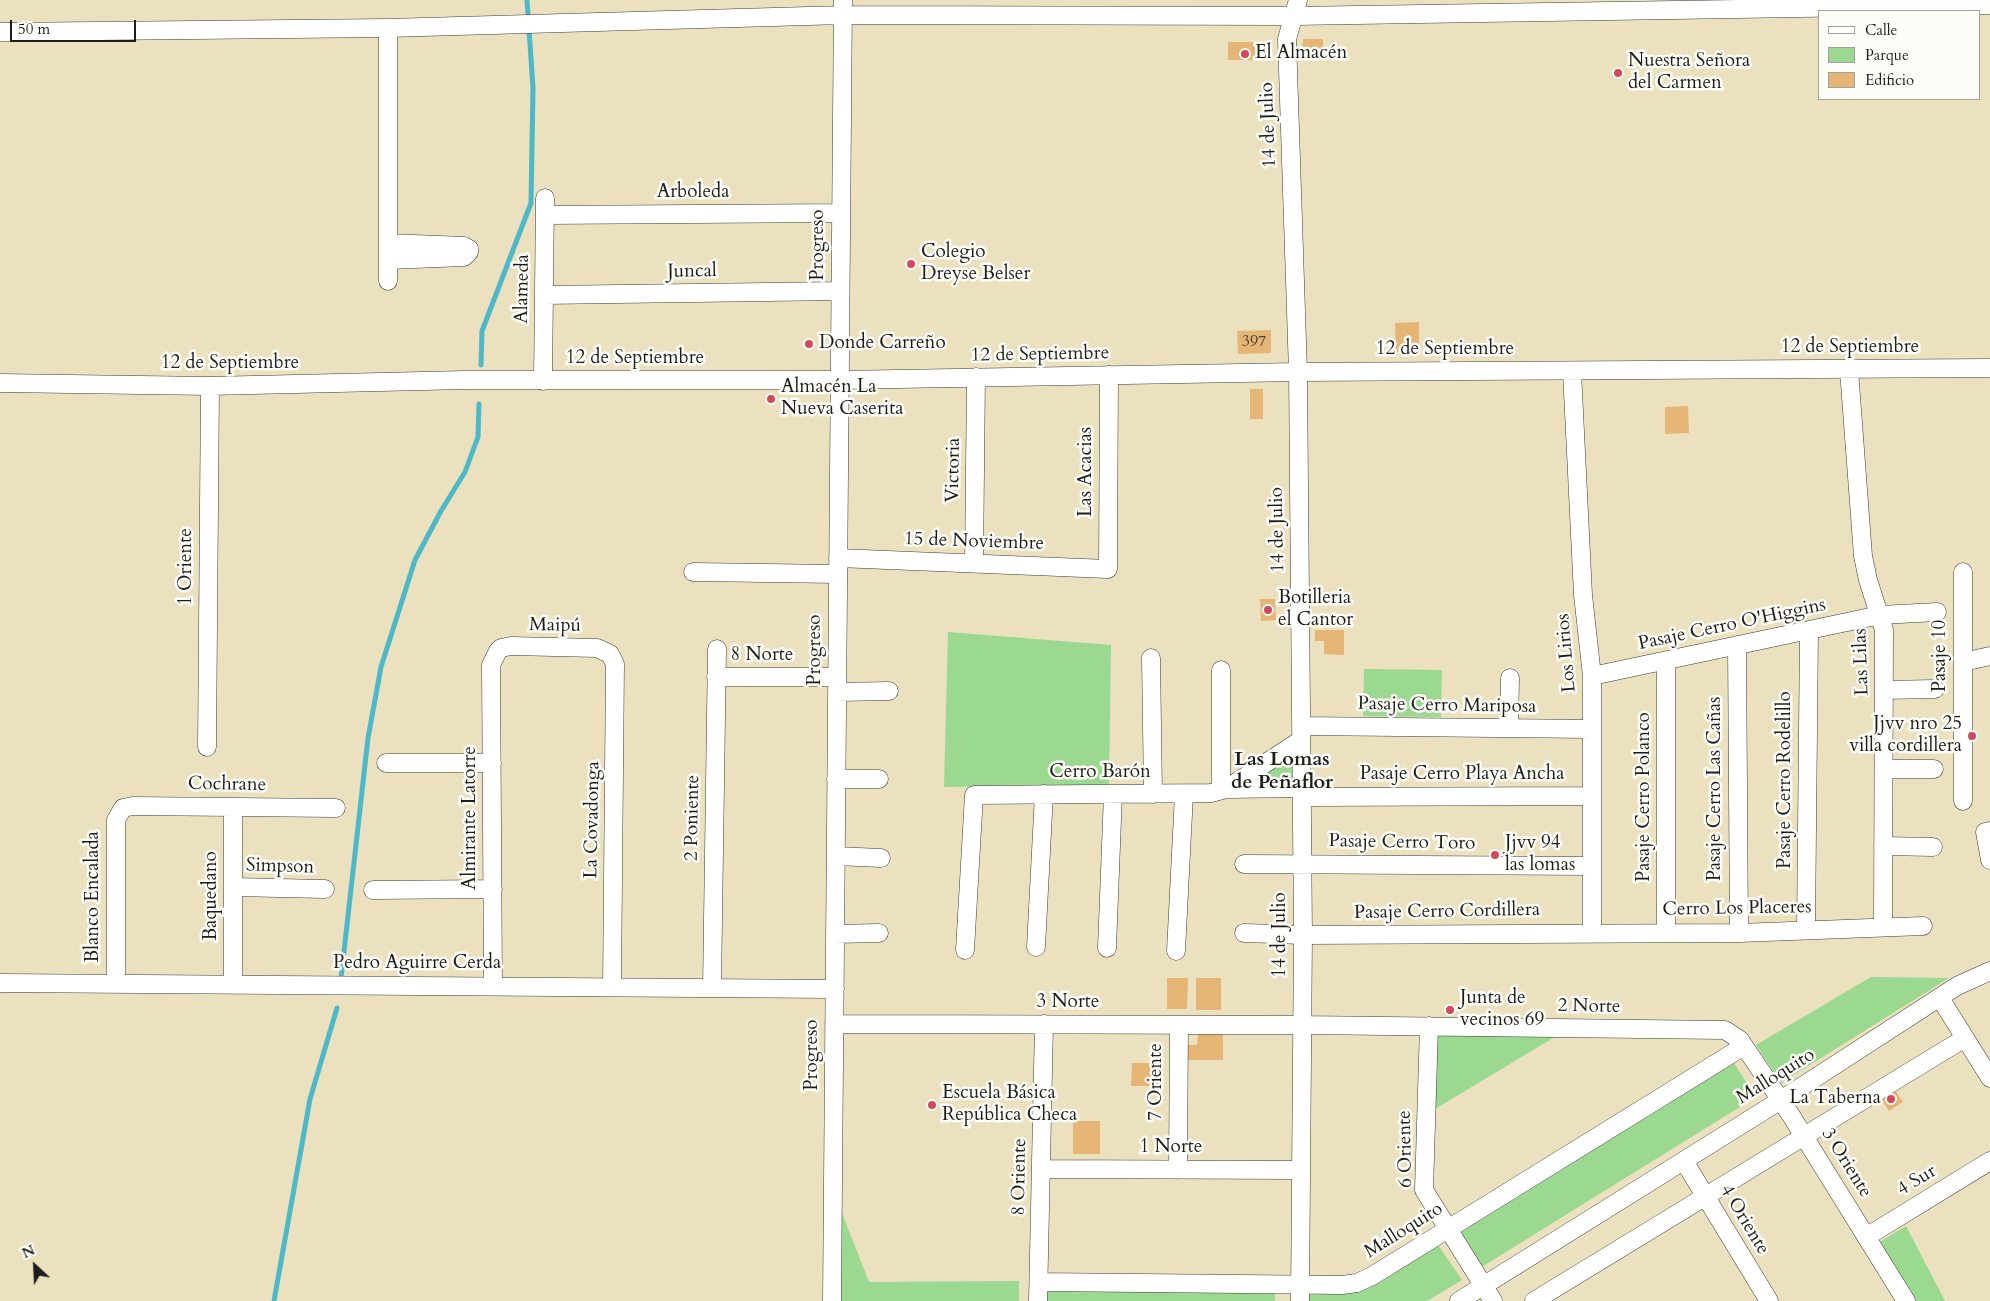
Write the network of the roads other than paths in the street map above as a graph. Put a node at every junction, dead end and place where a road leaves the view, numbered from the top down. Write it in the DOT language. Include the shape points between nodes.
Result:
graph roads {
  1 [pos="1791,4"];
  2 [pos="1990,4"];
  3 [pos="1676,5"];
  4 [pos="843,8"];
  5 [pos="1296,8"];
  6 [pos="388,28"];
  7 [pos="0,32"];
  8 [pos="545,207"];
  9 [pos="841,213"];
  10 [pos="388,281"];
  11 [pos="840,291"];
  12 [pos="544,295"];
  13 [pos="1990,368"];
  14 [pos="1849,370"];
  15 [pos="1572,371"];
  16 [pos="1298,372"];
  17 [pos="1109,375"];
  18 [pos="976,377"];
  19 [pos="840,380"];
  20 [pos="543,381"];
  21 [pos="0,383"];
  22 [pos="210,386"];
  23 [pos="974,563"];
  24 [pos="838,566"];
  25 [pos="1108,569"];
  26 [pos="693,572"];
  27 [pos="1962,572"];
  28 [pos="1937,612"];
  29 [pos="1880,614"];
  30 [pos="1809,630"];
  31 [pos="1737,645"];
  32 [pos="717,649"];
  33 [pos="498,651"];
  34 [pos="610,654"];
  35 [pos="1990,656"];
  36 [pos="1151,658"];
  37 [pos="1666,661"];
  38 [pos="1963,662"];
  39 [pos="1221,670"];
  40 [pos="1592,676"];
  41 [pos="716,677"];
  42 [pos="1510,678"];
  43 [pos="837,684"];
  44 [pos="1935,689"];
  45 [pos="1884,690"];
  46 [pos="889,691"];
  47 [pos="1509,728"];
  48 [pos="1592,729"];
  49 [pos="1301,733"];
  50 [pos="207,747"];
  51 [pos="386,763"];
  52 [pos="492,763"];
  53 [pos="1884,769"];
  54 [pos="1934,769"];
  55 [pos="836,779"];
  56 [pos="879,779"];
  57 [pos="1224,790"];
  58 [pos="1302,792"];
  59 [pos="1044,794"];
  60 [pos="1113,794"];
  61 [pos="1153,794"];
  62 [pos="1184,794"];
  63 [pos="1592,796"];
  64 [pos="1963,801"];
  65 [pos="233,807"];
  66 [pos="336,808"];
  67 [pos="120,812"];
  68 [pos="1990,831"];
  69 [pos="1883,846"];
  70 [pos="1933,847"];
  71 [pos="836,856"];
  72 [pos="881,858"];
  73 [pos="1990,860"];
  74 [pos="1303,863"];
  75 [pos="1244,864"];
  76 [pos="1592,866"];
  77 [pos="233,887"];
  78 [pos="493,889"];
  79 [pos="325,890"];
  80 [pos="373,890"];
  81 [pos="1882,926"];
  82 [pos="1924,926"];
  83 [pos="1806,929"];
  84 [pos="1592,932"];
  85 [pos="1666,932"];
  86 [pos="879,933"];
  87 [pos="1244,933"];
  88 [pos="1739,933"];
  89 [pos="835,934"];
  90 [pos="1303,935"];
  91 [pos="1036,947"];
  92 [pos="1107,948"];
  93 [pos="966,950"];
  94 [pos="1176,951"];
  95 [pos="1990,970"];
  96 [pos="0,982"];
  97 [pos="116,984"];
  98 [pos="233,984"];
  99 [pos="493,986"];
  100 [pos="612,988"];
  101 [pos="712,988"];
  102 [pos="835,989"];
  103 [pos="1940,998"];
  104 [pos="834,1024"];
  105 [pos="1044,1024"];
  106 [pos="1179,1025"];
  107 [pos="1302,1025"];
  108 [pos="1429,1026"];
  109 [pos="1725,1030"];
  110 [pos="1965,1038"];
  111 [pos="1744,1046"];
  112 [pos="1990,1078"];
  113 [pos="1781,1100"];
  114 [pos="1804,1136"];
  115 [pos="1684,1161"];
  116 [pos="1990,1161"];
  117 [pos="1041,1169"];
  118 [pos="1178,1170"];
  119 [pos="1301,1170"];
  120 [pos="1705,1196"];
  121 [pos="1448,1228"];
  122 [pos="1866,1237"];
  123 [pos="1039,1282"];
  124 [pos="1484,1286"];
  125 [pos="1300,1293"];
  126 [pos="1766,1300"];
  127 [pos="832,1301"];
  128 [pos="1038,1301"];
  129 [pos="1459,1301"];
  130 [pos="1493,1301"];
  131 [pos="1534,1301"];
  132 [pos="1906,1301"];
  1 -- 2 [label="street"];
  1 -- 3 [label="street"];
  3 -- 5 [label="street"];
  4 -- 5 [label="street"];
  4 -- 6 [label="street" via="537,24"];
  4 -- 9 [label="street, Progreso"];
  5 -- 16 [label="street, 14 de Julio" via="1287,39"];
  6 -- 7 [label="street"];
  6 -- 10 [label="street"];
  8 -- 9 [label="street, Arboleda"];
  8 -- 12 [label="street, Alameda"];
  9 -- 11 [label="street, Progreso"];
  11 -- 12 [label="street, Juncal"];
  11 -- 19 [label="street, Progreso"];
  12 -- 20 [label="street, Alameda"];
  13 -- 14 [label="street, 12 de Septiembre"];
  14 -- 15 [label="street, 12 de Septiembre"];
  14 -- 29 [label="street, Las Lilas" via="1863,556"];
  15 -- 16 [label="street, 12 de Septiembre"];
  15 -- 40 [label="street, Los Lirios" via="1583,587"];
  16 -- 17 [label="street, 12 de Septiembre"];
  16 -- 49 [label="street, 14 de Julio"];
  17 -- 18 [label="street, 12 de Septiembre"];
  17 -- 25 [label="street, Las Acacias"];
  18 -- 19 [label="street, 12 de Septiembre"];
  18 -- 23 [label="street, Victoria"];
  19 -- 20 [label="street, 12 de Septiembre"];
  19 -- 24 [label="street, Progreso"];
  20 -- 22 [label="street, 12 de Septiembre"];
  21 -- 22 [label="street, 12 de Septiembre"];
  22 -- 50 [label="street, 1 Oriente"];
  23 -- 24 [label="street, 15 de Noviembre"];
  23 -- 25 [label="street, 15 de Noviembre"];
  24 -- 26 [label="street, 15 de Noviembre"];
  24 -- 43 [label="street, Progreso"];
  27 -- 38 [label="street, Pasaje 10"];
  28 -- 29 [label="street, Pasaje Cerro O'Higgins"];
  29 -- 30 [label="street, Pasaje Cerro O'Higgins"];
  29 -- 45 [label="street, Las Lilas" via="1885,638"];
  30 -- 31 [label="street, Pasaje Cerro O'Higgins"];
  30 -- 83 [label="street, Pasaje Cerro Rodelillo"];
  31 -- 37 [label="street, Pasaje Cerro O'Higgins"];
  31 -- 88 [label="street, Pasaje Cerro Las Cañas"];
  32 -- 41 [label="street, 2 Poniente"];
  33 -- 34 [label="street, Maipú" via="511,646 596,648"];
  33 -- 52 [label="street, Almirante Latorre" via="491,665"];
  34 -- 100 [label="street, La Covadonga" via="615,664"];
  35 -- 38 [label="street"];
  36 -- 61 [label="street"];
  37 -- 40 [label="street, Pasaje Cerro O'Higgins"];
  37 -- 85 [label="street, Pasaje Cerro Polanco"];
  38 -- 64 [label="street, Pasaje 10"];
  39 -- 57 [label="street"];
  40 -- 48 [label="street, Los Lirios"];
  41 -- 43 [label="street, 8 Norte"];
  41 -- 101 [label="street, 2 Poniente"];
  42 -- 47 [label="street"];
  43 -- 46 [label="street, 8 Norte"];
  43 -- 55 [label="street, Progreso"];
  44 -- 45 [label="street"];
  45 -- 53 [label="street, Las Lilas"];
  47 -- 48 [label="street, Pasaje Cerro Mariposa"];
  47 -- 49 [label="street, Pasaje Cerro Mariposa"];
  48 -- 63 [label="street, Los Lirios"];
  49 -- 57 [label="street, Cerro Barón"];
  49 -- 58 [label="street, 14 de Julio"];
  51 -- 52 [label="street"];
  52 -- 78 [label="street, Almirante Latorre"];
  53 -- 54 [label="street"];
  53 -- 69 [label="street, Las Lilas"];
  55 -- 56 [label="street"];
  55 -- 71 [label="street, Progreso"];
  57 -- 58 [label="street, Cerro Barón"];
  57 -- 62 [label="street, Cerro Barón"];
  58 -- 63 [label="street, Pasaje Cerro Playa Ancha"];
  58 -- 74 [label="street, 14 de Julio"];
  59 -- 60 [label="street, Cerro Barón"];
  59 -- 91 [label="street"];
  59 -- 93 [label="street, Cerro Barón" via="974,795"];
  60 -- 61 [label="street, Cerro Barón"];
  60 -- 92 [label="street"];
  61 -- 62 [label="street, Cerro Barón"];
  62 -- 94 [label="street"];
  63 -- 76 [label="street, Los Lirios"];
  65 -- 66 [label="street, Cochrane"];
  65 -- 67 [label="street, Cochrane" via="133,806"];
  65 -- 77 [label="street, Baquedano"];
  67 -- 97 [label="street, Blanco Encalada" via="116,820"];
  68 -- 73 [label="street" via="1985,832"];
  69 -- 70 [label="street"];
  69 -- 81 [label="street, Las Lilas"];
  71 -- 72 [label="street"];
  71 -- 89 [label="street, Progreso"];
  74 -- 75 [label="street, Pasaje Cerro Toro"];
  74 -- 76 [label="street, Pasaje Cerro Toro"];
  74 -- 90 [label="street, 14 de Julio"];
  76 -- 84 [label="street, Los Lirios"];
  77 -- 79 [label="street, Simpson"];
  77 -- 98 [label="street, Baquedano"];
  78 -- 80 [label="street"];
  78 -- 99 [label="street, Almirante Latorre"];
  81 -- 82 [label="street, Cerro Los Placeres"];
  81 -- 83 [label="street, Cerro Los Placeres"];
  83 -- 88 [label="street, Cerro Los Placeres"];
  84 -- 85 [label="street, Cerro Los Placeres"];
  84 -- 90 [label="street, Pasaje Cerro Cordillera"];
  85 -- 88 [label="street, Cerro Los Placeres"];
  86 -- 89 [label="street"];
  87 -- 90 [label="street, Pasaje Cerro Cordillera"];
  89 -- 102 [label="street, Progreso"];
  90 -- 107 [label="street, 14 de Julio"];
  95 -- 103 [label="street, Malloquito"];
  96 -- 97 [label="street, Pedro Aguirre Cerda"];
  97 -- 98 [label="street, Pedro Aguirre Cerda"];
  98 -- 99 [label="street, Pedro Aguirre Cerda"];
  99 -- 100 [label="street, Pedro Aguirre Cerda"];
  100 -- 101 [label="street, Pedro Aguirre Cerda"];
  101 -- 102 [label="street, Pedro Aguirre Cerda"];
  102 -- 104 [label="street, Progreso"];
  103 -- 110 [label="street"];
  103 -- 113 [label="street, Malloquito"];
  104 -- 105 [label="street, 3 Norte"];
  104 -- 127 [label="street, Progreso"];
  105 -- 106 [label="street, 3 Norte"];
  105 -- 117 [label="street, 8 Oriente"];
  106 -- 107 [label="street, 3 Norte"];
  106 -- 118 [label="street, 7 Oriente"];
  107 -- 108 [label="street, 2 Norte"];
  107 -- 119 [label="street, 14 de Julio"];
  108 -- 109 [label="street, 2 Norte"];
  108 -- 121 [label="street, 6 Oriente" via="1424,1190"];
  109 -- 111 [label="street, 3 Oriente"];
  110 -- 112 [label="street"];
  110 -- 114 [label="street"];
  111 -- 113 [label="street, 3 Oriente"];
  111 -- 121 [label="street, Malloquito"];
  113 -- 114 [label="street, 3 Oriente"];
  113 -- 115 [label="street, Malloquito"];
  114 -- 120 [label="street"];
  114 -- 122 [label="street, 3 Oriente"];
  115 -- 120 [label="street, 4 Oriente"];
  115 -- 124 [label="street, Malloquito"];
  116 -- 122 [label="street, 4 Sur"];
  117 -- 118 [label="street, 1 Norte"];
  117 -- 123 [label="street, 8 Oriente"];
  118 -- 119 [label="street, 1 Norte"];
  119 -- 125 [label="street, 14 de Julio"];
  120 -- 126 [label="street, 4 Oriente"];
  120 -- 131 [label="street"];
  121 -- 124 [label="street, 6 Oriente"];
  121 -- 125 [label="street, Malloquito" via="1365,1280"];
  122 -- 132 [label="street, 3 Oriente"];
  123 -- 125 [label="street, Malloquito"];
  123 -- 128 [label="street, 8 Oriente"];
  124 -- 129 [label="street, Malloquito"];
  124 -- 130 [label="street, 6 Oriente"];
}
